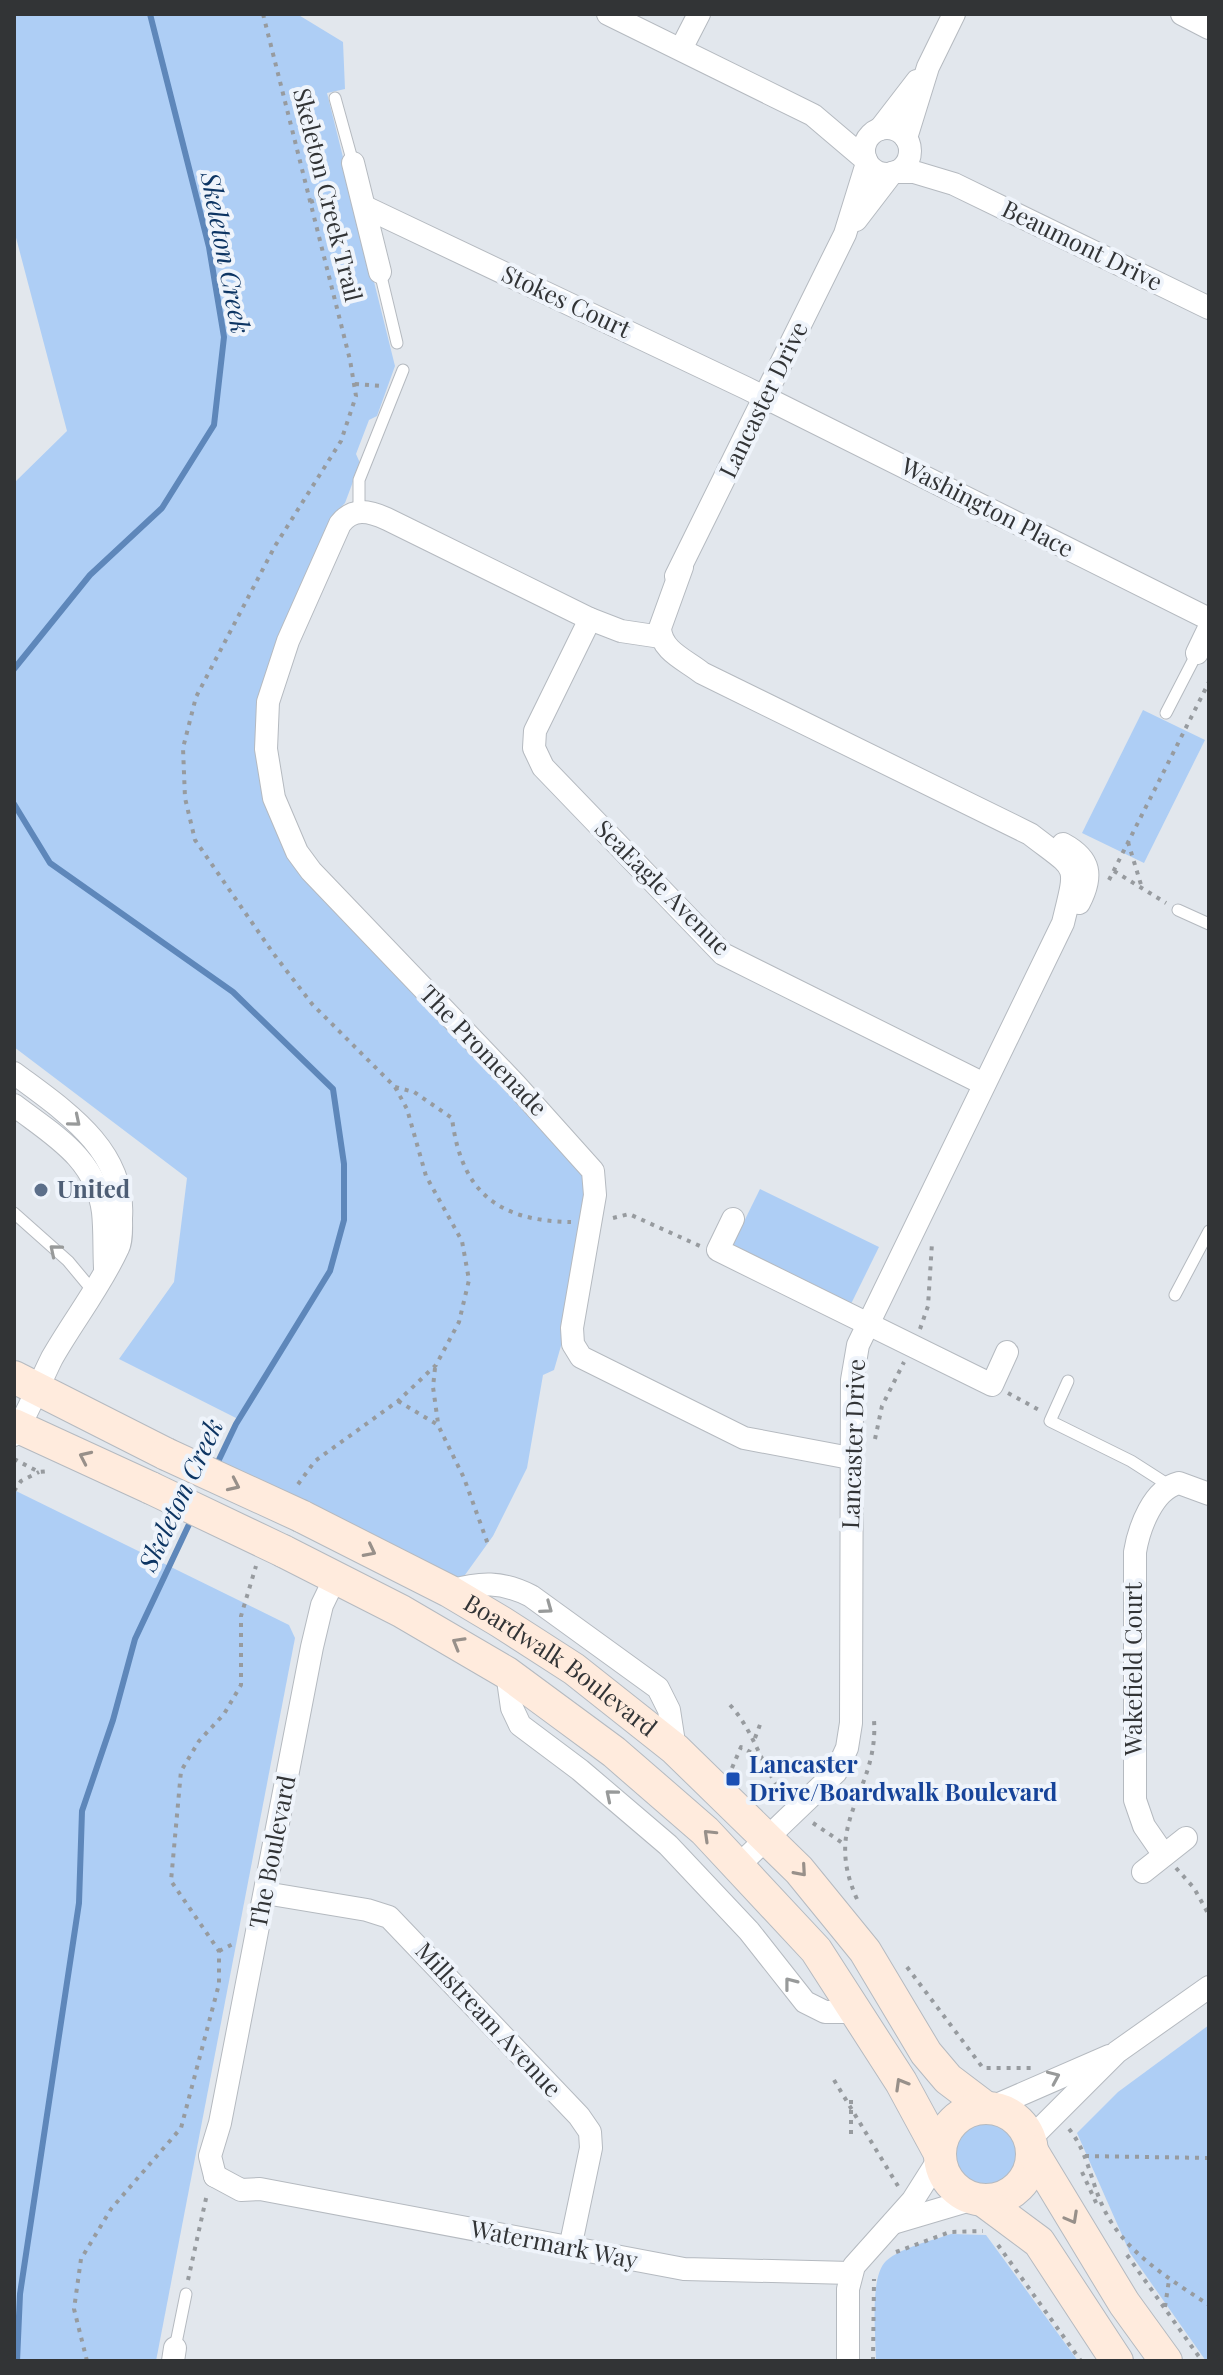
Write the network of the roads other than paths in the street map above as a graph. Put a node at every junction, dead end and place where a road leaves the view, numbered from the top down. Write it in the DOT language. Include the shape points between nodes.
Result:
graph roads {
  1 [pos="608,14"];
  2 [pos="699,14"];
  3 [pos="954,14"];
  4 [pos="1182,14"];
  5 [pos="1209,28"];
  6 [pos="681,49"];
  7 [pos="928,67"];
  8 [pos="335,98"];
  9 [pos="813,115"];
  10 [pos="878,130"];
  11 [pos="907,140"];
  12 [pos="866,161"];
  13 [pos="353,163"];
  14 [pos="894,172"];
  15 [pos="954,184"];
  16 [pos="364,197"];
  17 [pos="845,234"];
  18 [pos="380,272"];
  19 [pos="1209,308"];
  20 [pos="397,343"];
  21 [pos="403,370"];
  22 [pos="765,397"];
  23 [pos="359,511"];
  24 [pos="590,619"];
  25 [pos="1209,619"];
  26 [pos="1209,628"];
  27 [pos="653,636"];
  28 [pos="1197,653"];
  29 [pos="1166,713"];
  30 [pos="1178,910"];
  31 [pos="1209,924"];
  32 [pos="14,1073"];
  33 [pos="984,1084"];
  34 [pos="14,1105"];
  35 [pos="14,1213"];
  36 [pos="733,1219"];
  37 [pos="1209,1231"];
  38 [pos="105,1268"];
  39 [pos="93,1291"];
  40 [pos="1175,1295"];
  41 [pos="866,1324"];
  42 [pos="1007,1352"];
  43 [pos="1068,1381"];
  44 [pos="26,1383"];
  45 [pos="16,1429"];
  46 [pos="850,1458"];
  47 [pos="1170,1486"];
  48 [pos="1209,1494"];
  49 [pos="335,1578"];
  50 [pos="507,1673"];
  51 [pos="769,1837"];
  52 [pos="1186,1838"];
  53 [pos="739,1865"];
  54 [pos="265,1893"];
  55 [pos="1209,1987"];
  56 [pos="856,2012"];
  57 [pos="1117,2052"];
  58 [pos="989,2107"];
  59 [pos="1031,2145"];
  60 [pos="939,2155"];
  61 [pos="219,2172"];
  62 [pos="979,2200"];
  63 [pos="914,2210"];
  64 [pos="570,2248"];
  65 [pos="851,2273"];
  66 [pos="186,2294"];
  67 [pos="174,2355"];
  68 [pos="848,2361"];
  69 [pos="1117,2361"];
  70 [pos="1166,2361"];
  1 -- 6 [label="street"];
  2 -- 6 [label="street"];
  3 -- 7 [label="street"];
  4 -- 5 [label="street"];
  6 -- 9 [label="street"];
  7 -- 10 [label="street"];
  7 -- 11 [label="street"];
  8 -- 13 [label="lane"];
  9 -- 10 [label="street"];
  9 -- 12 [label="street"];
  10 -- 11 [label="street" via="895,130"];
  10 -- 12 [label="street" via="866,141"];
  11 -- 14 [label="street" via="909,156"];
  11 -- 15 [label="street"];
  12 -- 14 [label="street" via="880,173"];
  12 -- 17 [label="street, Lancaster Drive"];
  13 -- 16 [label="street"];
  14 -- 15 [label="street"];
  14 -- 17 [label="street, Lancaster Drive"];
  15 -- 19 [label="street, Beaumont Drive"];
  16 -- 18 [label="street"];
  16 -- 22 [label="street, Stokes Court"];
  17 -- 22 [label="street, Lancaster Drive"];
  18 -- 20 [label="lane"];
  21 -- 23 [label="lane" via="359,480"];
  22 -- 25 [label="street, Washington Place"];
  22 -- 27 [label="street, Lancaster Drive"];
  23 -- 24 [label="street" via="387,519"];
  23 -- 46 [label="street, The Promenade" via="340,524 273,682 266,749 274,798 291,839 311,871 586,1160 596,1184 600,1220 572,1328 581,1357 744,1438"];
  24 -- 27 [label="street"];
  24 -- 33 [label="street, SeaEagle Avenue" via="535,731 534,748 543,767 723,954"];
  26 -- 28 [label="street"];
  27 -- 33 [label="street, Lancaster Drive" via="702,673 1030,834 1071,867 1074,887 1063,923"];
  28 -- 29 [label="lane"];
  30 -- 31 [label="lane"];
  32 -- 38 [label="street, one-way" via="82,1125 113,1170 122,1210 120,1246"];
  33 -- 41 [label="street, Lancaster Drive"];
  34 -- 38 [label="street" via="65,1143 93,1176 103,1211"];
  39 -- 35 [label="lane, one-way"];
  36 -- 41 [label="street" via="718,1250"];
  37 -- 40 [label="lane"];
  38 -- 39 [label="street"];
  39 -- 44 [label="street" via="53,1357"];
  41 -- 42 [label="street" via="992,1385"];
  41 -- 46 [label="street, Lancaster Drive" via="854,1361"];
  43 -- 47 [label="lane" via="1050,1421"];
  44 -- 45 [label="street"];
  44 -- 51 [label="main road, Boardwalk Boulevard, one-way, bridge" via="166,1454 295,1508 449,1591 574,1669 675,1749"];
  49 -- 45 [label="main road, Boardwalk Boulevard, one-way, bridge" via="270,1557 151,1488"];
  46 -- 51 [label="street, Lancaster Drive" via="850,1737 836,1772"];
  47 -- 48 [label="street" via="1187,1484"];
  47 -- 52 [label="street, Wakefield Court" via="1155,1502 1135,1552 1135,1800 1153,1864"];
  50 -- 49 [label="main road, Boardwalk Boulevard, one-way"];
  49 -- 54 [label="street, The Boulevard" via="319,1614"];
  53 -- 50 [label="main road, Boardwalk Boulevard, one-way" via="614,1752"];
  56 -- 50 [label="street, one-way" via="825,2012 805,2002 749,1931 668,1845 520,1725"];
  51 -- 53 [label="street, Lancaster Drive"];
  51 -- 58 [label="main road, Boardwalk Boulevard, one-way" via="865,1951 939,2069"];
  53 -- 56 [label="main road, Boardwalk Boulevard" via="816,1950"];
  54 -- 61 [label="street, The Boulevard" via="210,2156"];
  54 -- 64 [label="street, Millstream Avenue" via="389,1917 579,2116 590,2132 591,2148"];
  55 -- 57 [label="street"];
  60 -- 56 [label="main road, Boardwalk Boulevard, one-way"];
  58 -- 57 [label="street, one-way"];
  57 -- 59 [label="street"];
  58 -- 59 [label="main road" via="1016,2118"];
  58 -- 60 [label="main road" via="959,2116 948,2126"];
  59 -- 62 [label="main road" via="1030,2166 1013,2191"];
  59 -- 70 [label="main road, one-way" via="1124,2303"];
  60 -- 62 [label="main road" via="950,2184"];
  60 -- 63 [label="street"];
  61 -- 64 [label="street, Watermark Way" via="241,2190 260,2189"];
  62 -- 63 [label="street"];
  62 -- 69 [label="main road" via="1039,2242"];
  63 -- 65 [label="street" via="892,2224"];
  64 -- 65 [label="street, Watermark Way" via="701,2271"];
  65 -- 68 [label="street"];
  66 -- 67 [label="lane"];
}
